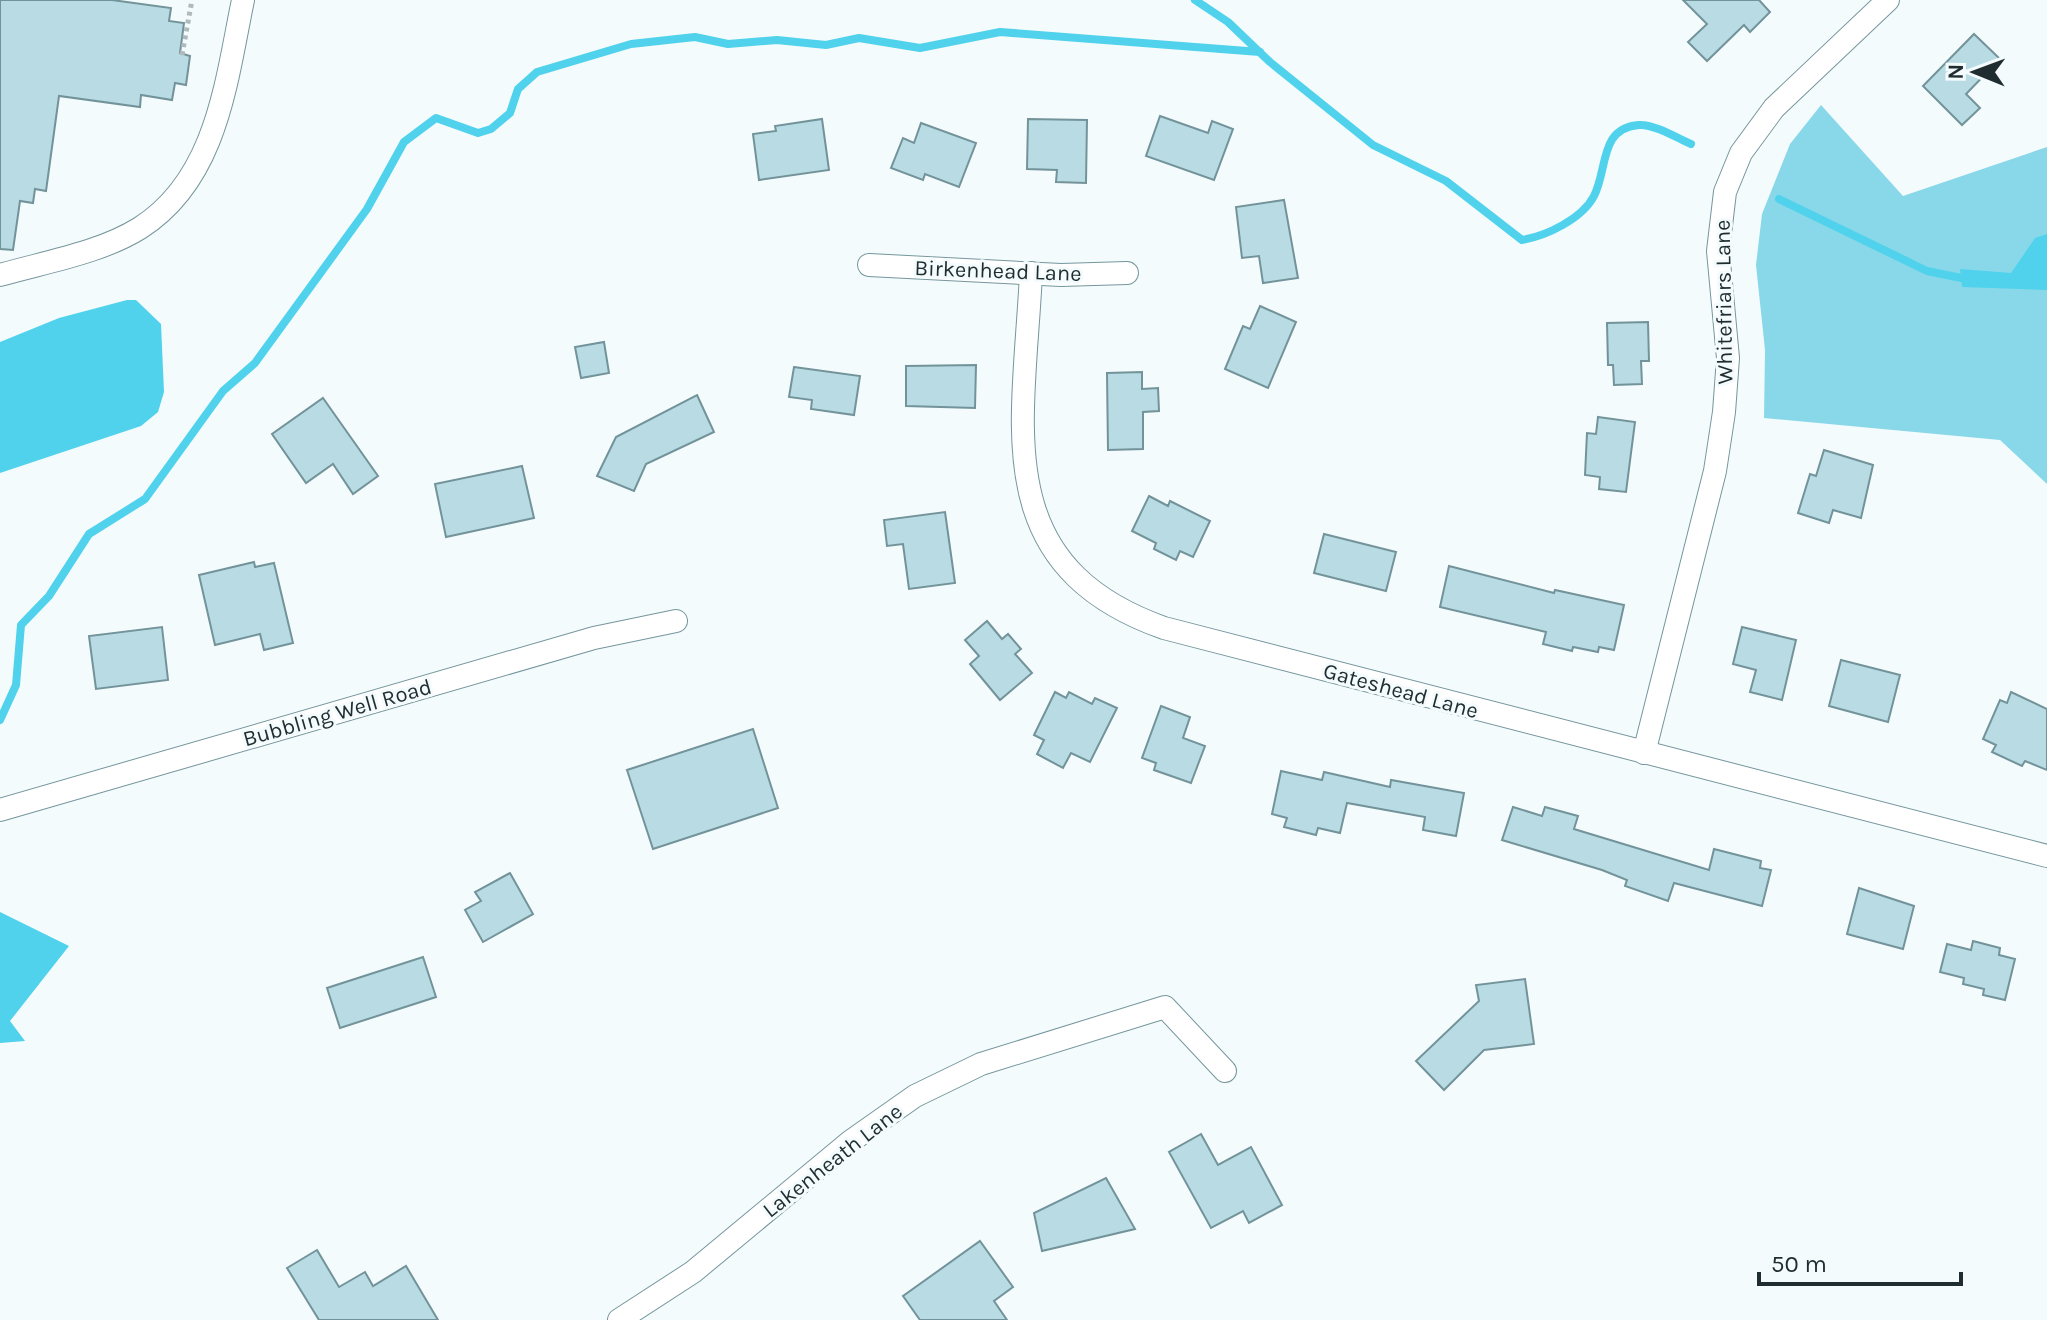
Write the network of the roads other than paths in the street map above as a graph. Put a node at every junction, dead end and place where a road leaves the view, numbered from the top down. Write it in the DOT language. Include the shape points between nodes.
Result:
graph roads {
  1 [pos="243,0"];
  2 [pos="1888,0"];
  3 [pos="869,265"];
  4 [pos="1031,273"];
  5 [pos="1127,273"];
  6 [pos="0,275"];
  7 [pos="676,621"];
  8 [pos="1644,753"];
  9 [pos="0,810"];
  10 [pos="2047,856"];
  11 [pos="1225,1071"];
  12 [pos="619,1320"];
  1 -- 6 [label="street" via="212,136 185,187 129,233"];
  2 -- 8 [label="street, Whitefriars Lane" via="1754,133 1725,192 1718,251 1728,358 1724,412 1715,471"];
  3 -- 4 [label="street, Birkenhead Lane"];
  4 -- 5 [label="street, Birkenhead Lane"];
  4 -- 8 [label="street, Gateshead Lane" via="1024,466 1033,508 1051,548 1085,589 1128,616 1164,628"];
  7 -- 9 [label="street, Bubbling Well Road" via="594,638"];
  8 -- 10 [label="street, Gateshead Lane"];
  11 -- 12 [label="street, Lakenheath Lane" via="1165,1007 981,1064 915,1096 851,1141 693,1272"];
}
